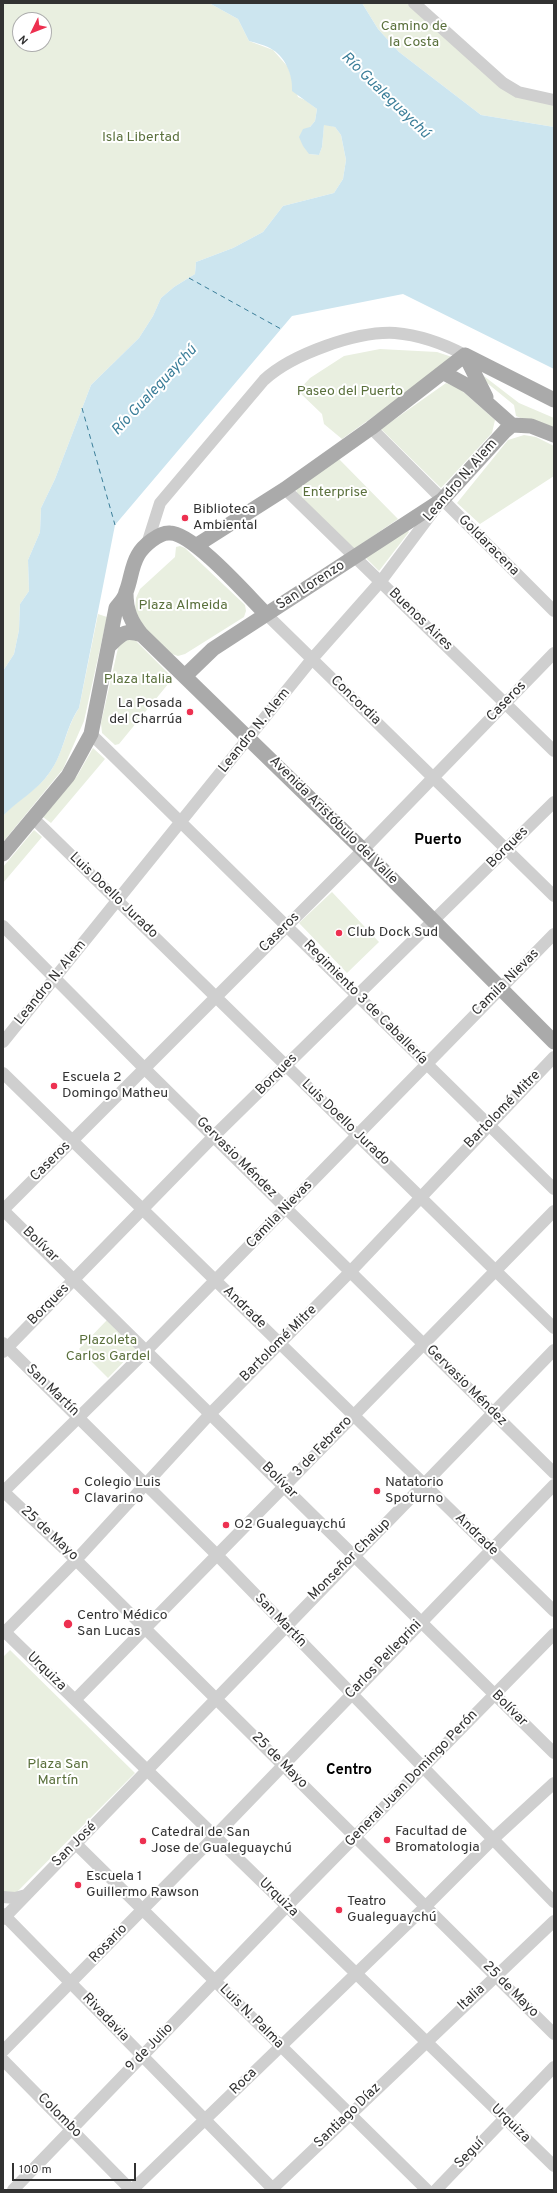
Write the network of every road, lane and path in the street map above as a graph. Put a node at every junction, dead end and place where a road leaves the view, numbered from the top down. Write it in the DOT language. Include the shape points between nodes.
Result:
graph roads {
  1 [pos="414,3"];
  2 [pos="554,100"];
  3 [pos="466,355"];
  4 [pos="444,373"];
  5 [pos="554,400"];
  6 [pos="490,404"];
  7 [pos="512,425"];
  8 [pos="371,428"];
  9 [pos="554,434"];
  10 [pos="285,489"];
  11 [pos="442,500"];
  12 [pos="147,544"];
  13 [pos="196,545"];
  14 [pos="356,557"];
  15 [pos="380,581"];
  16 [pos="126,593"];
  17 [pos="554,611"];
  18 [pos="266,614"];
  19 [pos="142,635"];
  20 [pos="109,646"];
  21 [pos="554,653"];
  22 [pos="312,659"];
  23 [pos="185,676"];
  24 [pos="505,703"];
  25 [pos="91,734"];
  26 [pos="249,739"];
  27 [pos="554,751"];
  28 [pos="433,777"];
  29 [pos="554,802"];
  30 [pos="33,818"];
  31 [pos="180,821"];
  32 [pos="362,850"];
  33 [pos="508,850"];
  34 [pos="3,854"];
  35 [pos="554,896"];
  36 [pos="118,901"];
  37 [pos="432,921"];
  38 [pos="3,926"];
  39 [pos="287,926"];
  40 [pos="554,934"];
  41 [pos="55,978"];
  42 [pos="500,989"];
  43 [pos="357,995"];
  44 [pos="216,997"];
  45 [pos="3,1042"];
  46 [pos="554,1042"];
  47 [pos="554,1057"];
  48 [pos="427,1064"];
  49 [pos="286,1066"];
  50 [pos="144,1069"];
  51 [pos="3,1073"];
  52 [pos="489,1125"];
  53 [pos="357,1135"];
  54 [pos="214,1136"];
  55 [pos="72,1140"];
  56 [pos="554,1189"];
  57 [pos="420,1197"];
  58 [pos="286,1208"];
  59 [pos="3,1210"];
  60 [pos="142,1210"];
  61 [pos="554,1210"];
  62 [pos="495,1270"];
  63 [pos="351,1272"];
  64 [pos="75,1279"];
  65 [pos="215,1280"];
  66 [pos="554,1328"];
  67 [pos="280,1343"];
  68 [pos="424,1344"];
  69 [pos="4,1348"];
  70 [pos="554,1350"];
  71 [pos="146,1351"];
  72 [pos="493,1413"];
  73 [pos="210,1414"];
  74 [pos="354,1415"];
  75 [pos="78,1417"];
  76 [pos="554,1473"];
  77 [pos="146,1484"];
  78 [pos="424,1484"];
  79 [pos="554,1485"];
  80 [pos="284,1487"];
  81 [pos="3,1492"];
  82 [pos="491,1549"];
  83 [pos="217,1555"];
  84 [pos="355,1556"];
  85 [pos="76,1560"];
  86 [pos="554,1611"];
  87 [pos="421,1622"];
  88 [pos="285,1627"];
  89 [pos="145,1628"];
  90 [pos="4,1632"];
  91 [pos="554,1634"];
  92 [pos="3,1646"];
  93 [pos="20,1647"];
  94 [pos="351,1694"];
  95 [pos="495,1694"];
  96 [pos="217,1699"];
  97 [pos="75,1700"];
  98 [pos="554,1753"];
  99 [pos="283,1765"];
  100 [pos="423,1768"];
  101 [pos="148,1771"];
  102 [pos="554,1783"];
  103 [pos="215,1836"];
  104 [pos="355,1836"];
  105 [pos="492,1840"];
  106 [pos="76,1844"];
  107 [pos="26,1895"];
  108 [pos="3,1897"];
  109 [pos="554,1902"];
  110 [pos="287,1906"];
  111 [pos="426,1906"];
  112 [pos="142,1910"];
  113 [pos="4,1916"];
  114 [pos="554,1921"];
  115 [pos="356,1973"];
  116 [pos="495,1975"];
  117 [pos="215,1981"];
  118 [pos="71,1983"];
  119 [pos="554,2034"];
  120 [pos="425,2042"];
  121 [pos="281,2046"];
  122 [pos="3,2051"];
  123 [pos="142,2056"];
  124 [pos="3,2060"];
  125 [pos="554,2067"];
  126 [pos="350,2114"];
  127 [pos="504,2119"];
  128 [pos="205,2120"];
  129 [pos="72,2129"];
  130 [pos="554,2166"];
  131 [pos="272,2189"];
  132 [pos="13,2190"];
  133 [pos="131,2190"];
  134 [pos="427,2190"];
  135 [pos="436,2190"];
  1 -- 2 [label="street" via="503,83 518,92"];
  3 -- 4 [label="main road"];
  3 -- 5 [label="main road"];
  3 -- 6 [label="main road"];
  3 -- 12 [label="street" via="415,336 376,334 349,339 278,368 264,380 160,503"];
  4 -- 6 [label="main road" via="461,381"];
  4 -- 8 [label="main road"];
  6 -- 7 [label="main road"];
  7 -- 9 [label="main road" via="531,426"];
  7 -- 11 [label="main road, Leandro N. Alem"];
  8 -- 10 [label="main road"];
  8 -- 11 [label="street, Goldaracena"];
  10 -- 13 [label="main road"];
  10 -- 14 [label="street, Buenos Aires"];
  11 -- 14 [label="main road, San Lorenzo"];
  11 -- 15 [label="street, Leandro N. Alem"];
  11 -- 17 [label="street, Goldaracena"];
  12 -- 13 [label="main road, Concordia" via="169,532 181,535"];
  12 -- 16 [label="main road" via="138,554"];
  13 -- 18 [label="main road, Concordia"];
  14 -- 15 [label="street, Buenos Aires"];
  14 -- 18 [label="main road, San Lorenzo"];
  15 -- 22 [label="street, Leandro N. Alem"];
  15 -- 24 [label="street, Buenos Aires"];
  16 -- 19 [label="main road, Avenida Aristóbulo del Valle" via="126,606 130,617"];
  16 -- 20 [label="main road" via="116,608"];
  18 -- 22 [label="street, Concordia"];
  18 -- 23 [label="main road, San Lorenzo" via="213,649"];
  19 -- 20 [label="main road" via="131,631 125,632"];
  19 -- 23 [label="main road, Avenida Aristóbulo del Valle"];
  20 -- 25 [label="main road"];
  21 -- 24 [label="street, Caseros"];
  22 -- 26 [label="street, Leandro N. Alem"];
  22 -- 28 [label="street, Concordia"];
  23 -- 26 [label="main road, Avenida Aristóbulo del Valle"];
  24 -- 27 [label="street, Buenos Aires"];
  24 -- 28 [label="street, Caseros"];
  25 -- 30 [label="main road" via="68,776"];
  25 -- 31 [label="street, Regimiento 3 de Caballería"];
  26 -- 31 [label="street, Leandro N. Alem"];
  26 -- 32 [label="main road, Avenida Aristóbulo del Valle"];
  28 -- 32 [label="street, Caseros"];
  28 -- 33 [label="street, Concordia"];
  29 -- 33 [label="street, Borques"];
  30 -- 34 [label="main road"];
  30 -- 36 [label="street, Luis Doello Jurado"];
  31 -- 36 [label="street, Leandro N. Alem"];
  31 -- 39 [label="street, Regimiento 3 de Caballería"];
  32 -- 37 [label="main road, Avenida Aristóbulo del Valle"];
  32 -- 39 [label="street, Caseros"];
  33 -- 35 [label="street, Concordia"];
  33 -- 37 [label="street, Borques"];
  36 -- 41 [label="street, Leandro N. Alem"];
  36 -- 44 [label="street, Luis Doello Jurado"];
  37 -- 42 [label="main road, Avenida Aristóbulo del Valle"];
  37 -- 43 [label="street, Borques"];
  38 -- 41 [label="street, Gervasio Méndez"];
  39 -- 43 [label="street, Regimiento 3 de Caballería"];
  39 -- 44 [label="street, Caseros"];
  40 -- 42 [label="street, Camila Nievas"];
  41 -- 45 [label="street, Leandro N. Alem"];
  41 -- 50 [label="street, Gervasio Méndez"];
  42 -- 46 [label="main road, Avenida Aristóbulo del Valle"];
  42 -- 48 [label="street, Camila Nievas"];
  43 -- 48 [label="street, Regimiento 3 de Caballería"];
  43 -- 49 [label="street, Borques"];
  44 -- 49 [label="street, Luis Doello Jurado"];
  44 -- 50 [label="street, Caseros"];
  47 -- 52 [label="street, Bartolomé Mitre"];
  48 -- 52 [label="street, Regimiento 3 de Caballería"];
  48 -- 53 [label="street, Camila Nievas"];
  49 -- 53 [label="street, Luis Doello Jurado"];
  49 -- 54 [label="street, Borques"];
  50 -- 54 [label="street, Gervasio Méndez"];
  50 -- 55 [label="street, Caseros"];
  51 -- 55 [label="street, Andrade"];
  52 -- 56 [label="street, Regimiento 3 de Caballería"];
  52 -- 57 [label="street, Bartolomé Mitre"];
  53 -- 57 [label="street, Luis Doello Jurado"];
  53 -- 58 [label="street, Camila Nievas"];
  54 -- 58 [label="street, Gervasio Méndez"];
  54 -- 60 [label="street, Borques"];
  55 -- 59 [label="street, Caseros"];
  55 -- 60 [label="street, Andrade"];
  57 -- 62 [label="street, Luis Doello Jurado"];
  57 -- 63 [label="street, Bartolomé Mitre"];
  58 -- 63 [label="street, Gervasio Méndez"];
  58 -- 65 [label="street, Camila Nievas"];
  59 -- 64 [label="street, Bolívar"];
  60 -- 64 [label="street, Borques"];
  60 -- 65 [label="street, Andrade"];
  61 -- 62 [label="street, 3 de Febrero"];
  62 -- 66 [label="street, Luis Doello Jurado"];
  62 -- 68 [label="street, 3 de Febrero"];
  63 -- 67 [label="street, Bartolomé Mitre"];
  63 -- 68 [label="street, Gervasio Méndez"];
  64 -- 69 [label="street, Borques"];
  64 -- 71 [label="street, Bolívar"];
  65 -- 67 [label="street, Andrade"];
  65 -- 71 [label="street, Camila Nievas"];
  67 -- 73 [label="street, Bartolomé Mitre"];
  67 -- 74 [label="street, Andrade"];
  68 -- 72 [label="street, Gervasio Méndez"];
  68 -- 74 [label="street, 3 de Febrero"];
  69 -- 75 [label="street, San Martín"];
  70 -- 72 [label="street, Monseñor Chalup"];
  71 -- 73 [label="street, Bolívar"];
  71 -- 75 [label="street, Camila Nievas"];
  72 -- 76 [label="street, Gervasio Méndez"];
  72 -- 78 [label="street, Monseñor Chalup"];
  73 -- 77 [label="street, Bartolomé Mitre"];
  73 -- 80 [label="street, Bolívar"];
  74 -- 78 [label="street, Andrade"];
  74 -- 80 [label="street, 3 de Febrero"];
  75 -- 77 [label="street, San Martín"];
  75 -- 81 [label="street, Camila Nievas"];
  77 -- 83 [label="street, San Martín"];
  77 -- 85 [label="street, Bartolomé Mitre"];
  78 -- 82 [label="street, Andrade"];
  78 -- 84 [label="street, Monseñor Chalup"];
  79 -- 82 [label="street, Carlos Pellegrini"];
  80 -- 83 [label="street, 3 de Febrero"];
  80 -- 84 [label="street, Bolívar"];
  81 -- 85 [label="street, 25 de Mayo"];
  82 -- 86 [label="street, Andrade"];
  82 -- 87 [label="street, Carlos Pellegrini"];
  83 -- 88 [label="street, San Martín"];
  83 -- 89 [label="street, 3 de Febrero"];
  84 -- 87 [label="street, Bolívar"];
  84 -- 88 [label="street, Monseñor Chalup"];
  85 -- 89 [label="street, 25 de Mayo"];
  85 -- 90 [label="street, Bartolomé Mitre"];
  87 -- 94 [label="street, Carlos Pellegrini"];
  87 -- 95 [label="street, Bolívar"];
  88 -- 94 [label="street, San Martín"];
  88 -- 96 [label="street, Monseñor Chalup"];
  89 -- 96 [label="street, 25 de Mayo"];
  89 -- 97 [label="street, 3 de Febrero"];
  90 -- 93 [label="street, Urquiza"];
  91 -- 95 [label="street, General Juan Domingo Perón"];
  92 -- 93 [label="street"];
  93 -- 97 [label="street, Urquiza"];
  94 -- 99 [label="street, Carlos Pellegrini"];
  94 -- 100 [label="street, San Martín"];
  95 -- 98 [label="street, Bolívar"];
  95 -- 100 [label="street, General Juan Domingo Perón"];
  96 -- 99 [label="street, 25 de Mayo"];
  96 -- 101 [label="street, Monseñor Chalup"];
  97 -- 101 [label="street, Urquiza"];
  99 -- 103 [label="street, Carlos Pellegrini"];
  99 -- 104 [label="street, 25 de Mayo"];
  100 -- 104 [label="street, General Juan Domingo Perón"];
  100 -- 105 [label="street, San Martín"];
  101 -- 103 [label="street, Urquiza"];
  101 -- 106 [label="street, San José"];
  102 -- 105 [label="street, Roca"];
  103 -- 110 [label="street, Urquiza"];
  103 -- 112 [label="street, Rosario"];
  104 -- 110 [label="street, General Juan Domingo Perón"];
  104 -- 111 [label="street, 25 de Mayo"];
  105 -- 109 [label="street, San Martín"];
  105 -- 111 [label="street, Roca"];
  106 -- 107 [label="street, San José"];
  106 -- 112 [label="street, Luis N. Palma"];
  107 -- 108 [label="street" via="15,1898"];
  107 -- 113 [label="street, San José"];
  110 -- 115 [label="street, Urquiza"];
  110 -- 117 [label="street, 9 de Julio"];
  111 -- 115 [label="street, Roca"];
  111 -- 116 [label="street, 25 de Mayo"];
  112 -- 117 [label="street, Luis N. Palma"];
  112 -- 118 [label="street, Rosario"];
  113 -- 118 [label="street, Rivadavia"];
  114 -- 116 [label="street, Italia"];
  115 -- 120 [label="street, Urquiza"];
  115 -- 121 [label="street, Roca"];
  116 -- 119 [label="street, 25 de Mayo"];
  116 -- 120 [label="street, Italia"];
  117 -- 121 [label="street, Luis N. Palma"];
  117 -- 123 [label="street, 9 de Julio"];
  118 -- 122 [label="street, Rosario"];
  118 -- 123 [label="street, Rivadavia"];
  120 -- 126 [label="street, Santiago Díaz"];
  120 -- 127 [label="street, Urquiza"];
  121 -- 126 [label="street, Luis N. Palma"];
  121 -- 128 [label="street, Roca"];
  123 -- 128 [label="street, Rivadavia"];
  123 -- 129 [label="street, 9 de Julio"];
  124 -- 129 [label="street, Colombo"];
  125 -- 127 [label="street, Seguí"];
  126 -- 131 [label="street, Santiago Díaz"];
  126 -- 134 [label="street, Luis N. Palma"];
  127 -- 130 [label="street, Urquiza"];
  127 -- 135 [label="street, Seguí"];
  128 -- 131 [label="street, Rivadavia"];
  128 -- 133 [label="street, Roca"];
  129 -- 132 [label="street, 9 de Julio"];
  129 -- 133 [label="street, Colombo"];
}
